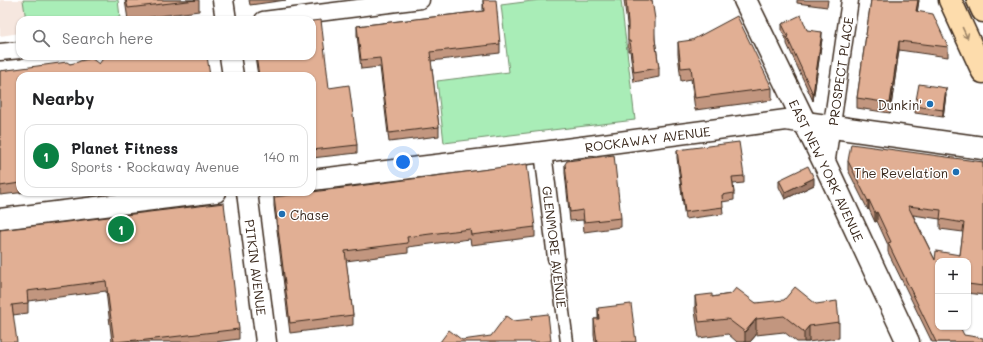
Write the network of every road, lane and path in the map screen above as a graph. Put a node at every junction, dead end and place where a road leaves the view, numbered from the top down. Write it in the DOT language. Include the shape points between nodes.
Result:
graph roads {
  1 [pos="223,0"];
  2 [pos="421,0"];
  3 [pos="745,0"];
  4 [pos="850,0"];
  5 [pos="950,0"];
  6 [pos="978,0"];
  7 [pos="983,11"];
  8 [pos="225,16"];
  9 [pos="295,16"];
  10 [pos="16,50"];
  11 [pos="0,52"];
  12 [pos="231,60"];
  13 [pos="232,72"];
  14 [pos="983,72"];
  15 [pos="805,122"];
  16 [pos="832,127"];
  17 [pos="983,148"];
  18 [pos="543,152"];
  19 [pos="826,166"];
  20 [pos="316,180"];
  21 [pos="184,196"];
  22 [pos="248,196"];
  23 [pos="0,219"];
  24 [pos="556,258"];
  25 [pos="266,342"];
  26 [pos="567,342"];
  27 [pos="908,342"];
  1 -- 8 [label="street"];
  2 -- 9 [label="street"];
  3 -- 15 [label="main road, EAST NEW YORK AVENUE"];
  4 -- 16 [label="street, PROSPECT PLACE"];
  5 -- 14 [label="main road, one-way"];
  6 -- 7 [label="main road"];
  10 -- 11 [label="street"];
  12 -- 13 [label="street"];
  15 -- 16 [label="main road, ROCKAWAY AVENUE"];
  15 -- 18 [label="street, ROCKAWAY AVENUE" via="786,120"];
  15 -- 19 [label="main road, EAST NEW YORK AVENUE"];
  16 -- 17 [label="main road, ROCKAWAY AVENUE"];
  16 -- 19 [label="street, PROSPECT PLACE"];
  18 -- 20 [label="street, ROCKAWAY AVENUE"];
  18 -- 24 [label="street, GLENMORE AVENUE"];
  19 -- 27 [label="main road, EAST NEW YORK AVENUE"];
  21 -- 23 [label="street"];
  22 -- 25 [label="street, PITKIN AVENUE"];
  24 -- 26 [label="street, GLENMORE AVENUE"];
}
